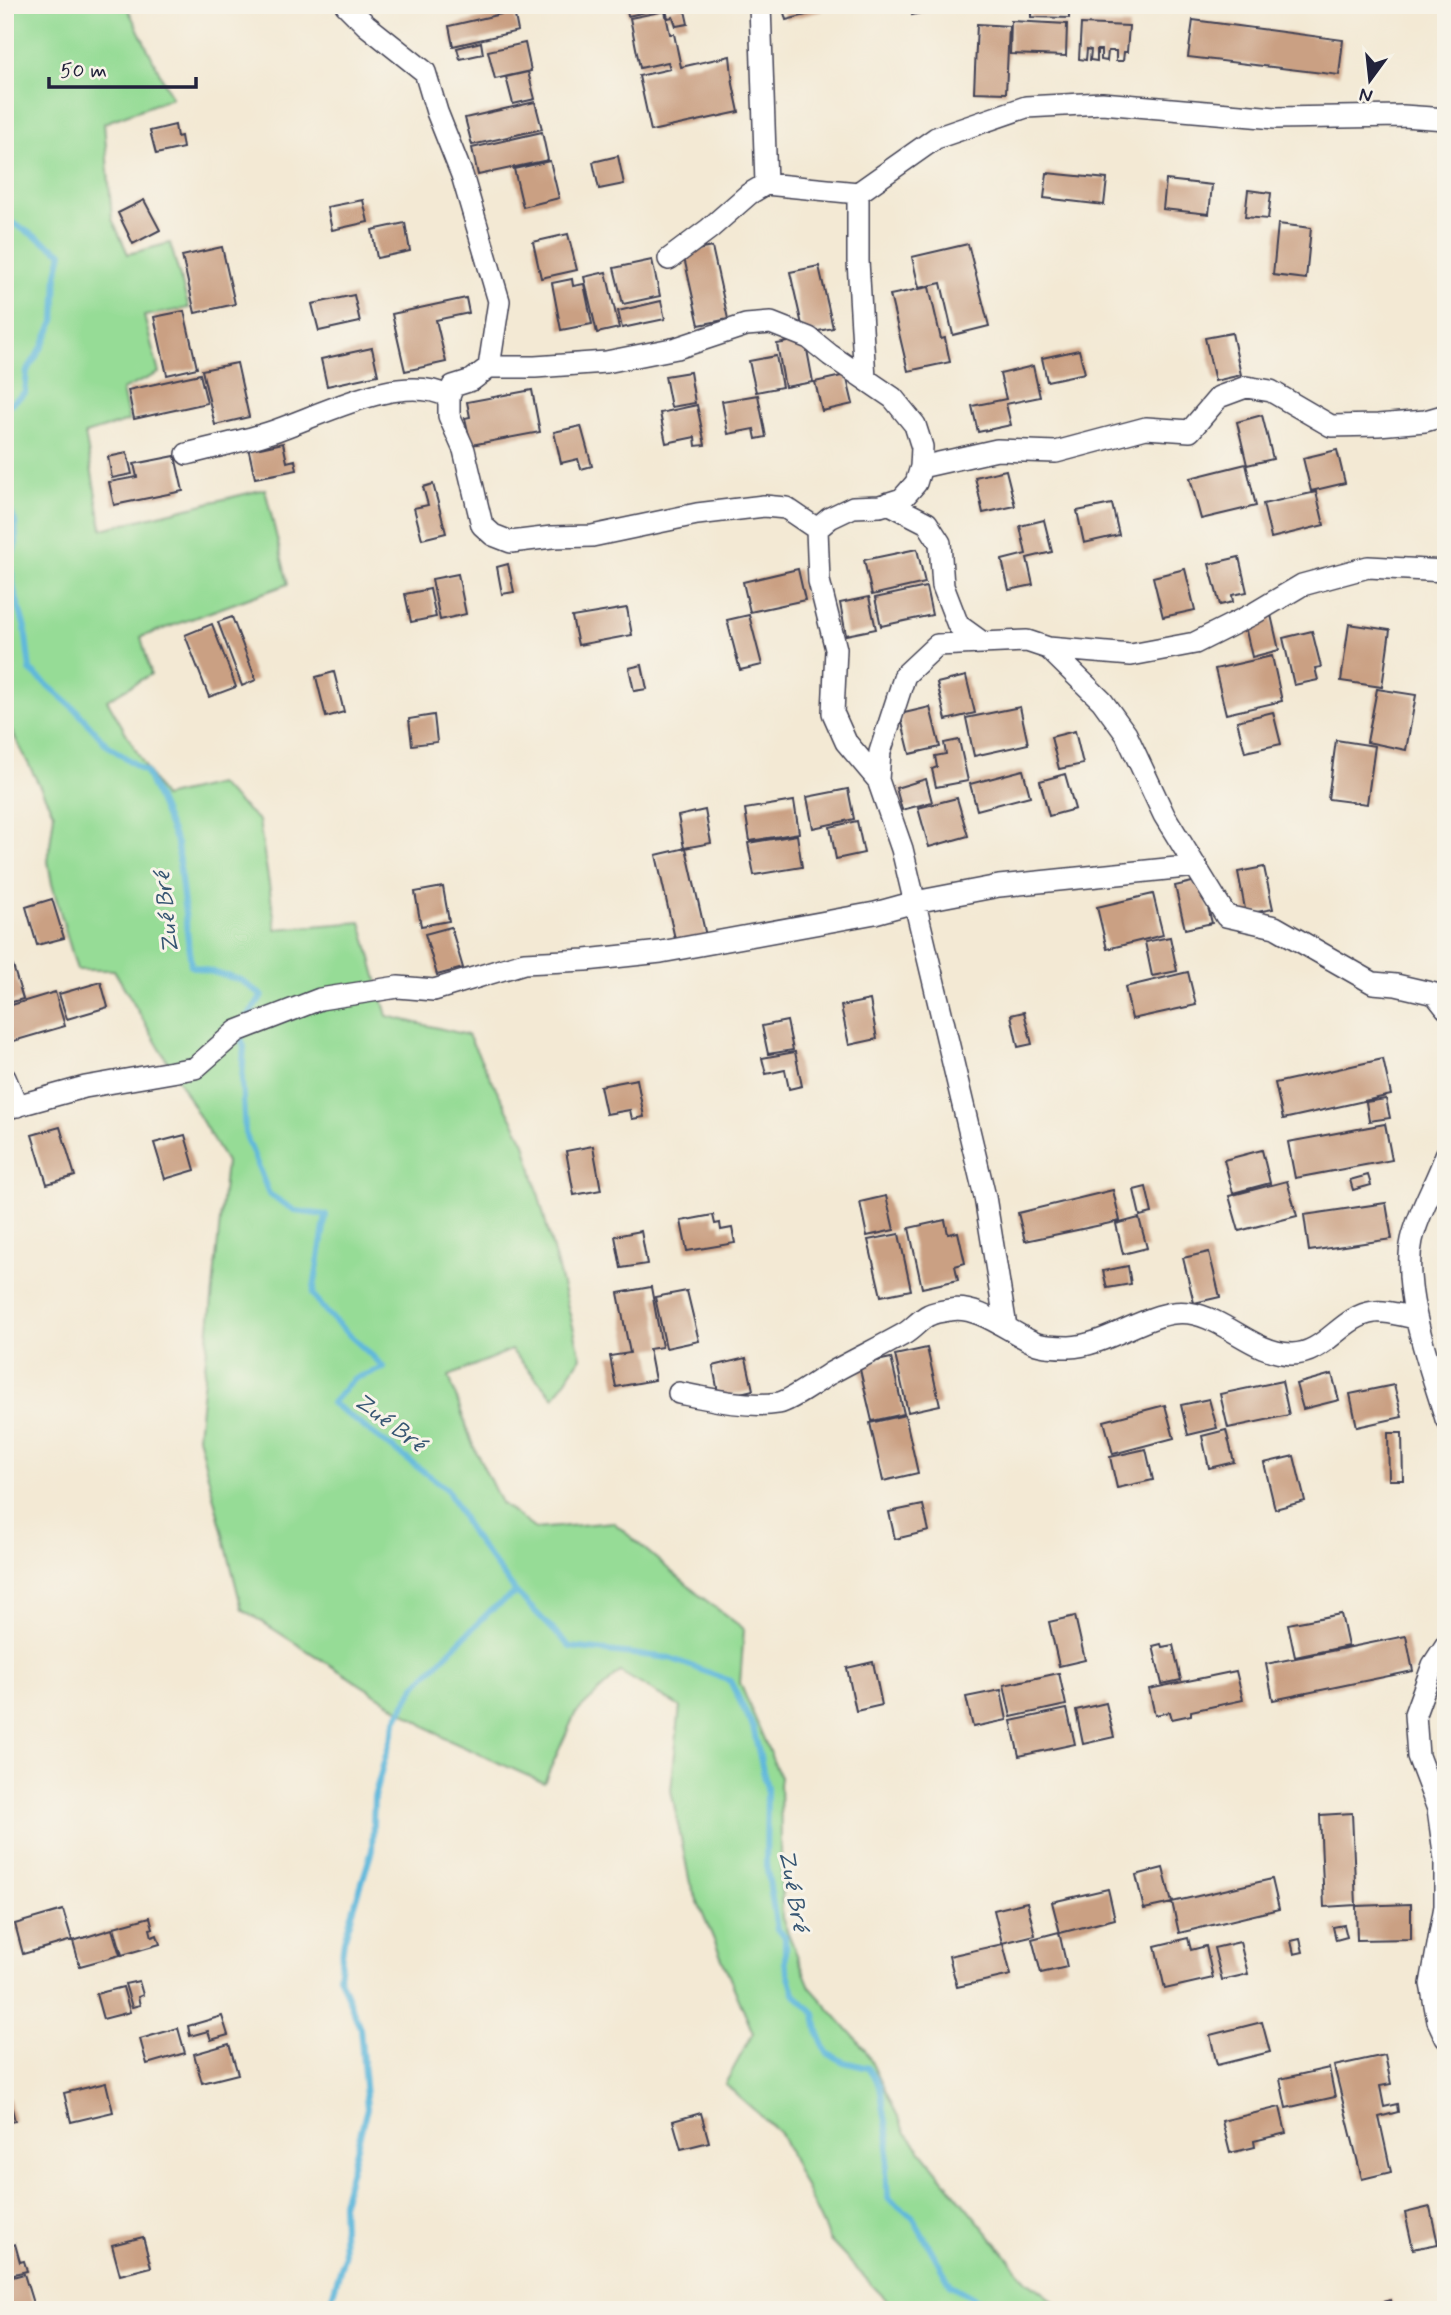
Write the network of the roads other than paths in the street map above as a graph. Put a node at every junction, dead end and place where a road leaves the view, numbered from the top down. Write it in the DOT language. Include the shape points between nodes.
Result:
graph roads {
  1 [pos="346,5"];
  2 [pos="760,5"];
  3 [pos="1446,119"];
  4 [pos="766,184"];
  5 [pos="858,193"];
  6 [pos="669,259"];
  7 [pos="489,367"];
  8 [pos="865,379"];
  9 [pos="449,397"];
  10 [pos="1446,415"];
  11 [pos="187,454"];
  12 [pos="921,467"];
  13 [pos="888,503"];
  14 [pos="817,530"];
  15 [pos="1446,571"];
  16 [pos="983,643"];
  17 [pos="1048,648"];
  18 [pos="878,780"];
  19 [pos="1196,866"];
  20 [pos="915,902"];
  21 [pos="1445,1002"];
  22 [pos="5,1078"];
  23 [pos="11,1108"];
  24 [pos="1446,1155"];
  25 [pos="1416,1318"];
  26 [pos="1006,1327"];
  27 [pos="679,1393"];
  28 [pos="1446,1419"];
  29 [pos="1446,1645"];
  30 [pos="1446,2038"];
  1 -- 7 [label="street" via="425,72 462,175 499,301"];
  2 -- 4 [label="street"];
  3 -- 5 [label="street" via="1275,118 1102,103 1027,107 936,138"];
  4 -- 5 [label="street"];
  4 -- 6 [label="street"];
  5 -- 8 [label="street"];
  7 -- 8 [label="street" via="607,362 771,323 809,338"];
  7 -- 9 [label="street" via="472,380 453,386"];
  8 -- 12 [label="street" via="893,398 915,425 922,447"];
  9 -- 11 [label="street" via="437,390 383,393 265,434"];
  9 -- 14 [label="street" via="449,416 464,450 482,525 493,535 511,541 592,536 697,514 764,506 786,508"];
  10 -- 12 [label="street" via="1425,421 1331,426 1270,391 1246,387 1219,397 1190,431 1146,428 1056,452 997,450"];
  12 -- 13 [label="street" via="916,483 902,499"];
  13 -- 14 [label="street" via="853,507"];
  13 -- 16 [label="street" via="927,523 940,543 943,586 958,625"];
  14 -- 18 [label="street" via="819,581 836,649 833,712 846,742"];
  15 -- 17 [label="street" via="1368,567 1302,585 1195,643 1132,655"];
  16 -- 17 [label="street" via="1027,641"];
  16 -- 18 [label="street" via="937,645 905,675 880,752"];
  17 -- 19 [label="street" via="1102,701 1126,734 1164,815"];
  18 -- 20 [label="street"];
  19 -- 20 [label="street" via="999,886"];
  19 -- 21 [label="street" via="1227,916 1275,927 1373,983 1435,994"];
  20 -- 23 [label="street" via="661,952 524,963 434,990 398,987 320,999 237,1031 195,1068 85,1087"];
  20 -- 26 [label="street" via="985,1197"];
  22 -- 23 [label="street"];
  24 -- 25 [label="street" via="1412,1242"];
  25 -- 26 [label="street" via="1375,1312 1355,1318 1323,1344 1296,1354 1276,1353 1186,1312 1170,1313 1094,1343 1070,1347 1039,1345"];
  25 -- 28 [label="street"];
  26 -- 27 [label="street" via="983,1315 954,1309 928,1315 906,1333 780,1403 729,1403"];
  29 -- 30 [label="street" via="1433,1665 1415,1714 1418,1756 1438,1809 1445,1860 1445,1906 1431,1984"];
}
